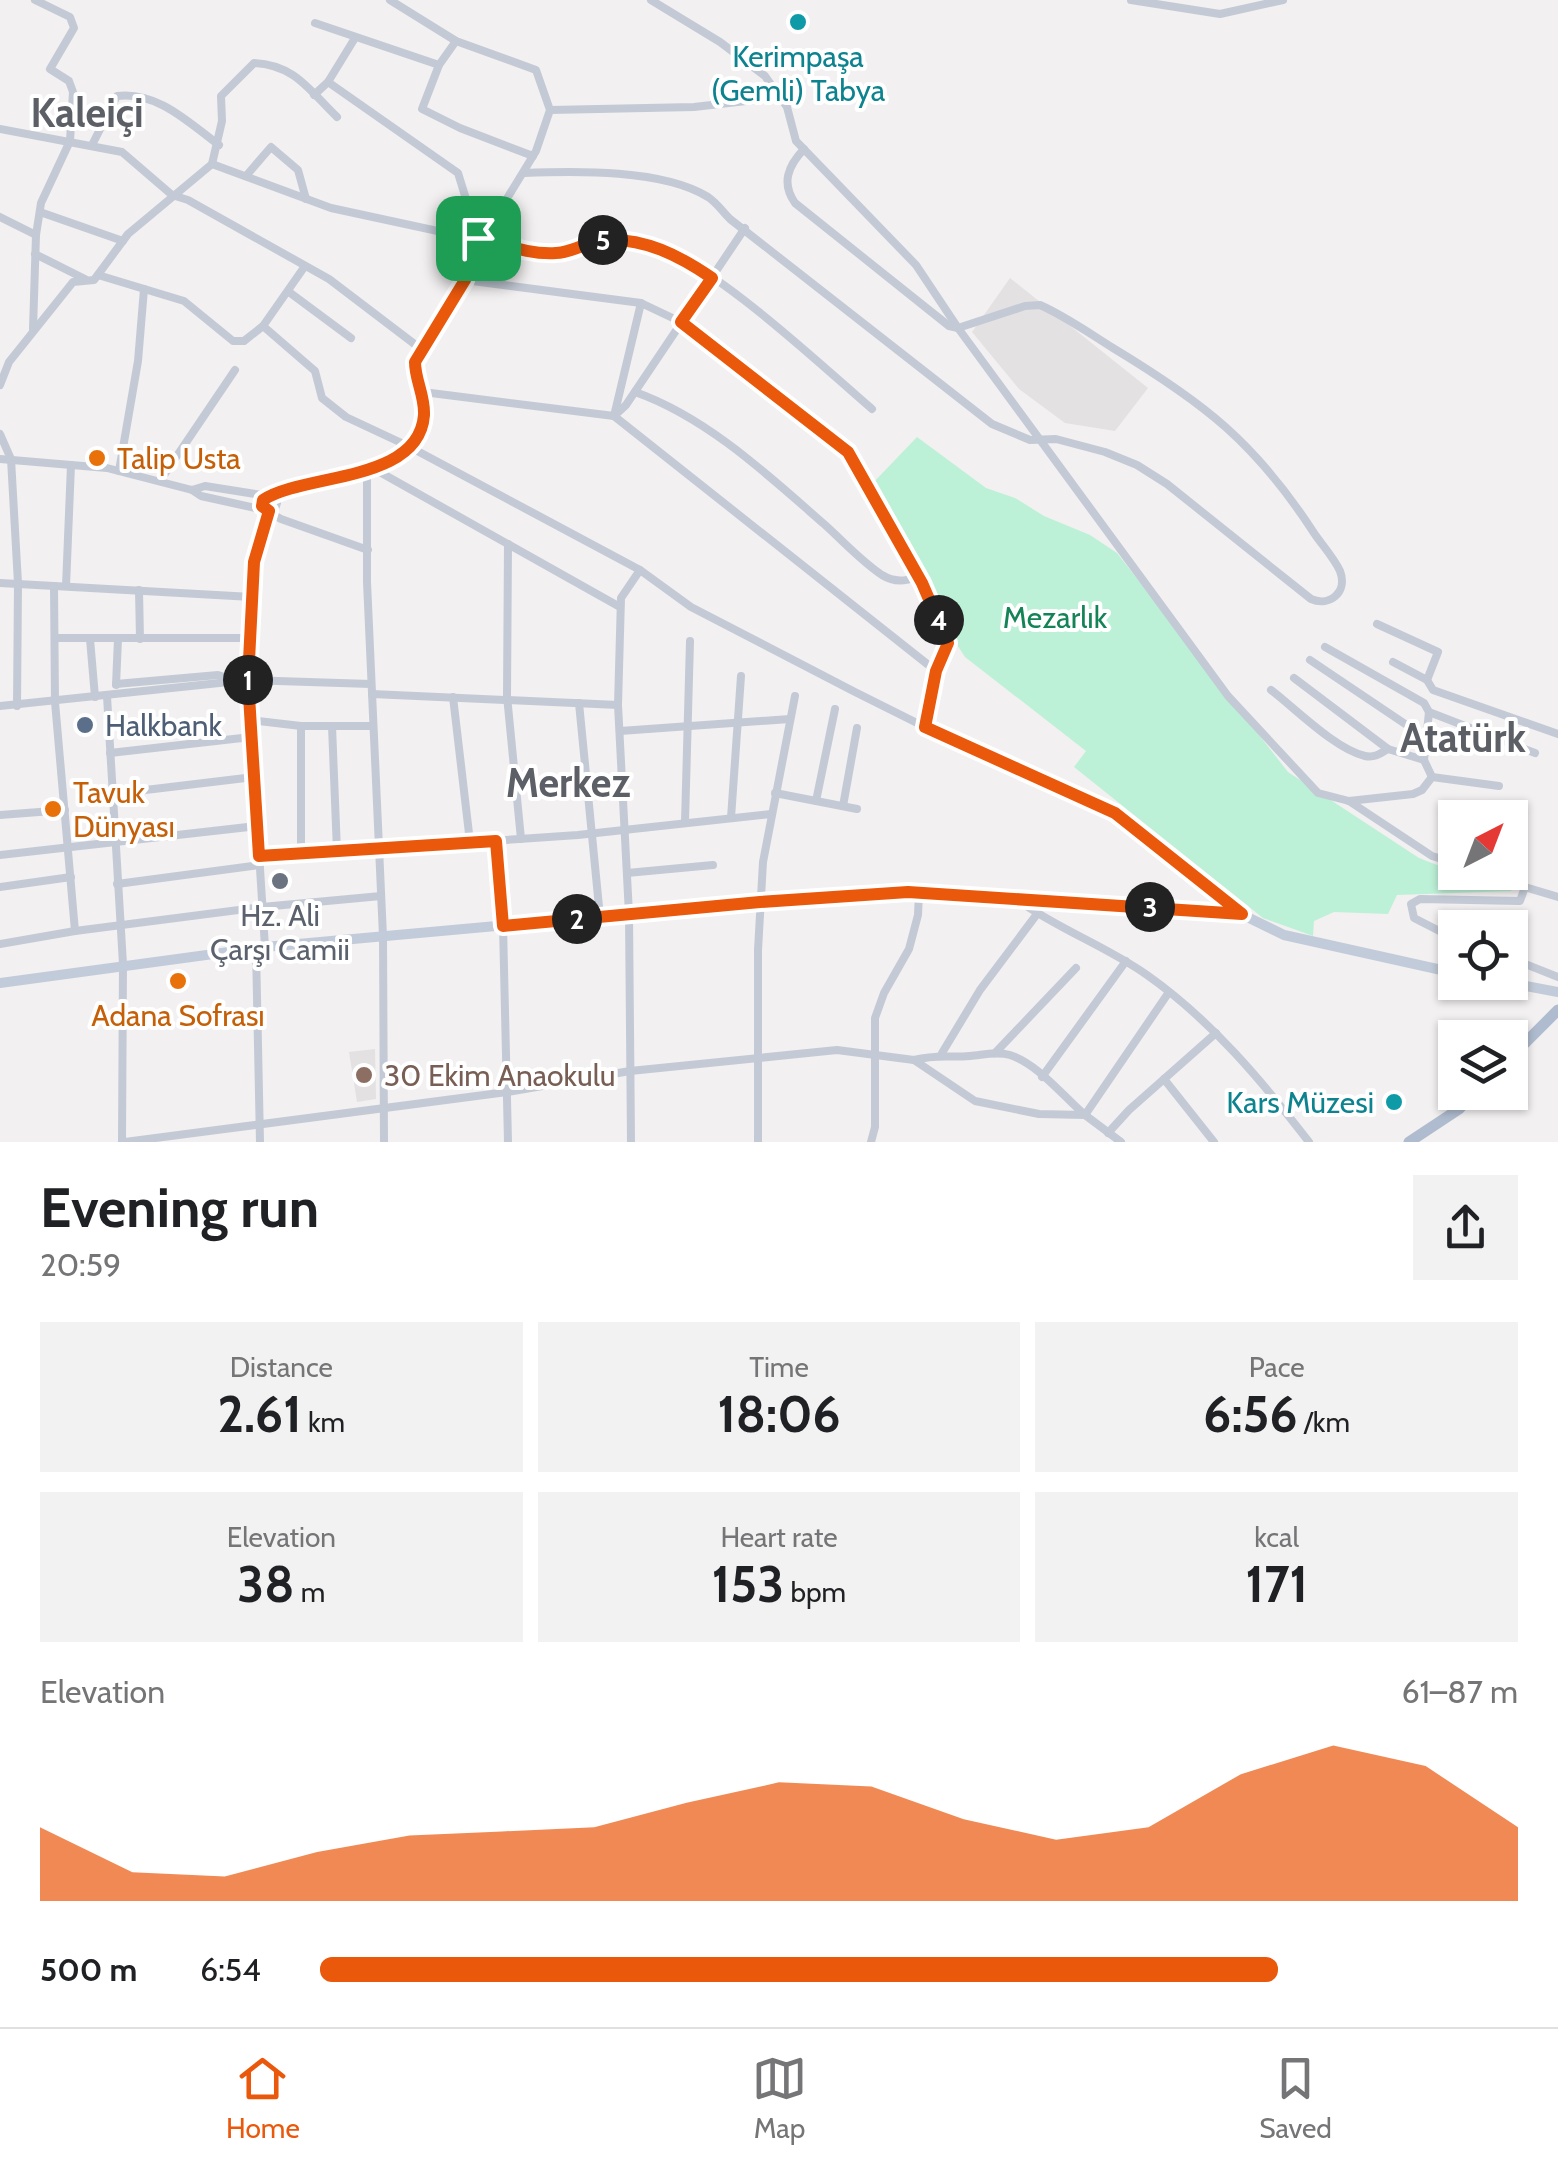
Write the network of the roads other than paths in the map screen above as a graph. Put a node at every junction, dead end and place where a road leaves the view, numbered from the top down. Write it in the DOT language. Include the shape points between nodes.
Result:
graph roads {
  1 [pos="36,0"];
  2 [pos="390,0"];
  3 [pos="651,0"];
  4 [pos="1130,0"];
  5 [pos="1283,0"];
  6 [pos="315,23"];
  7 [pos="355,38"];
  8 [pos="456,40"];
  9 [pos="439,65"];
  10 [pos="328,82"];
  11 [pos="314,95"];
  12 [pos="782,97"];
  13 [pos="550,110"];
  14 [pos="336,118"];
  15 [pos="0,129"];
  16 [pos="70,141"];
  17 [pos="92,144"];
  18 [pos="218,145"];
  19 [pos="804,149"];
  20 [pos="533,156"];
  21 [pos="212,164"];
  22 [pos="524,172"];
  23 [pos="246,176"];
  24 [pos="172,194"];
  25 [pos="306,199"];
  26 [pos="40,212"];
  27 [pos="0,217"];
  28 [pos="745,228"];
  29 [pos="36,235"];
  30 [pos="478,238"];
  31 [pos="123,241"];
  32 [pos="35,254"];
  33 [pos="305,266"];
  34 [pos="98,275"];
  35 [pos="712,278"];
  36 [pos="465,280"];
  37 [pos="88,281"];
  38 [pos="144,288"];
  39 [pos="288,292"];
  40 [pos="640,302"];
  41 [pos="681,322"];
  42 [pos="263,326"];
  43 [pos="33,328"];
  44 [pos="958,328"];
  45 [pos="351,338"];
  46 [pos="421,349"];
  47 [pos="236,370"];
  48 [pos="0,385"];
  49 [pos="423,392"];
  50 [pos="634,392"];
  51 [pos="872,409"];
  52 [pos="614,416"];
  53 [pos="0,434"];
  54 [pos="1043,440"];
  55 [pos="408,446"];
  56 [pos="5,459"];
  57 [pos="71,465"];
  58 [pos="371,470"];
  59 [pos="119,471"];
  60 [pos="160,481"];
  61 [pos="192,490"];
  62 [pos="268,496"];
  63 [pos="267,511"];
  64 [pos="508,544"];
  65 [pos="368,550"];
  66 [pos="640,570"];
  67 [pos="919,578"];
  68 [pos="0,583"];
  69 [pos="18,583"];
  70 [pos="54,586"];
  71 [pos="66,586"];
  72 [pos="139,590"];
  73 [pos="252,596"];
  74 [pos="621,603"];
  75 [pos="1377,624"];
  76 [pos="55,638"];
  77 [pos="249,638"];
  78 [pos="90,639"];
  79 [pos="118,639"];
  80 [pos="140,639"];
  81 [pos="690,641"];
  82 [pos="1325,647"];
  83 [pos="1310,660"];
  84 [pos="1393,662"];
  85 [pos="936,671"];
  86 [pos="741,676"];
  87 [pos="1294,678"];
  88 [pos="1427,680"];
  89 [pos="244,681"];
  90 [pos="116,684"];
  91 [pos="372,689"];
  92 [pos="1271,690"];
  93 [pos="1433,690"];
  94 [pos="112,695"];
  95 [pos="795,696"];
  96 [pos="95,697"];
  97 [pos="453,697"];
  98 [pos="507,698"];
  99 [pos="55,702"];
  100 [pos="578,703"];
  101 [pos="1424,703"];
  102 [pos="618,705"];
  103 [pos="0,706"];
  104 [pos="17,706"];
  105 [pos="835,709"];
  106 [pos="1429,712"];
  107 [pos="790,719"];
  108 [pos="250,720"];
  109 [pos="739,723"];
  110 [pos="301,726"];
  111 [pos="332,726"];
  112 [pos="373,726"];
  113 [pos="687,726"];
  114 [pos="925,727"];
  115 [pos="857,728"];
  116 [pos="620,731"];
  117 [pos="1558,734"];
  118 [pos="251,737"];
  119 [pos="1426,738"];
  120 [pos="1388,749"];
  121 [pos="110,752"];
  122 [pos="1535,753"];
  123 [pos="1424,760"];
  124 [pos="1432,777"];
  125 [pos="254,778"];
  126 [pos="1500,786"];
  127 [pos="775,792"];
  128 [pos="112,794"];
  129 [pos="816,800"];
  130 [pos="1350,801"];
  131 [pos="843,806"];
  132 [pos="857,808"];
  133 [pos="65,810"];
  134 [pos="0,814"];
  135 [pos="771,814"];
  136 [pos="731,818"];
  137 [pos="685,822"];
  138 [pos="257,826"];
  139 [pos="625,828"];
  140 [pos="594,832"];
  141 [pos="522,839"];
  142 [pos="496,841"];
  143 [pos="470,842"];
  144 [pos="114,843"];
  145 [pos="378,847"];
  146 [pos="69,848"];
  147 [pos="336,852"];
  148 [pos="301,854"];
  149 [pos="0,855"];
  150 [pos="1438,858"];
  151 [pos="259,861"];
  152 [pos="713,865"];
  153 [pos="627,873"];
  154 [pos="71,877"];
  155 [pos="118,884"];
  156 [pos="0,887"];
  157 [pos="1528,888"];
  158 [pos="1524,890"];
  159 [pos="919,892"];
  160 [pos="381,896"];
  161 [pos="1558,897"];
  162 [pos="1016,898"];
  163 [pos="760,902"];
  164 [pos="262,907"];
  165 [pos="629,914"];
  166 [pos="1037,914"];
  167 [pos="1242,914"];
  168 [pos="600,917"];
  169 [pos="120,925"];
  170 [pos="503,926"];
  171 [pos="1438,930"];
  172 [pos="75,931"];
  173 [pos="382,936"];
  174 [pos="0,944"];
  175 [pos="260,948"];
  176 [pos="1126,962"];
  177 [pos="123,964"];
  178 [pos="1528,965"];
  179 [pos="1076,968"];
  180 [pos="1438,969"];
  181 [pos="1558,977"];
  182 [pos="0,983"];
  183 [pos="1528,986"];
  184 [pos="1169,992"];
  185 [pos="1558,992"];
  186 [pos="1558,1010"];
  187 [pos="1216,1033"];
  188 [pos="1528,1040"];
  189 [pos="996,1052"];
  190 [pos="942,1053"];
  191 [pos="876,1055"];
  192 [pos="760,1059"];
  193 [pos="914,1060"];
  194 [pos="630,1071"];
  195 [pos="1042,1077"];
  196 [pos="1164,1079"];
  197 [pos="507,1092"];
  198 [pos="383,1110"];
  199 [pos="1456,1110"];
  200 [pos="1085,1116"];
  201 [pos="260,1124"];
  202 [pos="1108,1133"];
  203 [pos="124,1142"];
  204 [pos="260,1142"];
  205 [pos="384,1142"];
  206 [pos="508,1142"];
  207 [pos="631,1142"];
  208 [pos="758,1142"];
  209 [pos="871,1142"];
  210 [pos="1122,1142"];
  211 [pos="1214,1142"];
  212 [pos="1310,1142"];
  213 [pos="1409,1142"];
  1 -- 16 [label="street" via="74,25 50,68 72,86"];
  2 -- 8 [label="street"];
  3 -- 12 [label="street" via="735,52"];
  4 -- 5 [label="street" via="1220,14"];
  6 -- 7 [label="street"];
  7 -- 9 [label="street"];
  7 -- 10 [label="street"];
  8 -- 9 [label="street"];
  8 -- 13 [label="street" via="536,70"];
  9 -- 20 [label="street" via="422,109"];
  10 -- 11 [label="street"];
  10 -- 30 [label="street" via="458,173"];
  11 -- 14 [label="street"];
  11 -- 18 [label="street" via="287,69 254,63 221,96"];
  12 -- 13 [label="street" via="694,107"];
  12 -- 19 [label="street"];
  13 -- 20 [label="street"];
  15 -- 16 [label="street"];
  16 -- 17 [label="street"];
  16 -- 26 [label="street"];
  17 -- 18 [label="street" via="116,96 134,94 162,103"];
  17 -- 24 [label="street" via="122,152"];
  18 -- 21 [label="street"];
  19 -- 44 [label="street" via="916,265"];
  19 -- 44 [label="street" via="787,178 795,204"];
  20 -- 22 [label="street"];
  21 -- 23 [label="street"];
  21 -- 24 [label="street"];
  22 -- 28 [label="street" via="588,170 651,179 707,196"];
  22 -- 30 [label="street"];
  23 -- 25 [label="street"];
  23 -- 25 [label="street" via="271,147 298,170"];
  24 -- 31 [label="street"];
  24 -- 33 [label="street"];
  25 -- 30 [label="street"];
  26 -- 29 [label="street"];
  26 -- 31 [label="street"];
  27 -- 29 [label="street"];
  28 -- 35 [label="street"];
  28 -- 54 [label="street" via="981,417"];
  29 -- 32 [label="street"];
  30 -- 35 [label="street" via="544,253 600,240 654,246"];
  30 -- 36 [label="street"];
  31 -- 34 [label="street"];
  32 -- 37 [label="street"];
  32 -- 43 [label="street"];
  33 -- 39 [label="street"];
  33 -- 46 [label="street"];
  34 -- 37 [label="street"];
  34 -- 38 [label="street"];
  35 -- 41 [label="street"];
  35 -- 51 [label="street"];
  36 -- 40 [label="street"];
  36 -- 46 [label="street"];
  37 -- 43 [label="street" via="73,282"];
  38 -- 42 [label="street" via="184,301 233,341 244,342"];
  38 -- 59 [label="street"];
  39 -- 42 [label="street"];
  39 -- 45 [label="street"];
  40 -- 41 [label="street"];
  40 -- 52 [label="street"];
  41 -- 50 [label="street"];
  41 -- 67 [label="street" via="848,452"];
  42 -- 55 [label="street" via="315,372 322,398"];
  43 -- 48 [label="street"];
  44 -- 54 [label="street"];
  44 -- 54 [label="street" via="1040,306 1194,398 1250,449 1290,498 1340,572 1339,592 1325,602 1311,599 1137,465 1089,447"];
  46 -- 49 [label="street" via="415,368"];
  47 -- 60 [label="street"];
  49 -- 52 [label="street"];
  49 -- 55 [label="street" via="423,421"];
  50 -- 52 [label="street"];
  50 -- 67 [label="street" via="697,422 882,575 904,582"];
  52 -- 85 [label="street"];
  53 -- 56 [label="street"];
  54 -- 130 [label="street" via="1228,696 1318,793"];
  55 -- 58 [label="street"];
  55 -- 66 [label="street"];
  56 -- 57 [label="street"];
  56 -- 69 [label="street"];
  57 -- 59 [label="street"];
  57 -- 71 [label="street"];
  58 -- 62 [label="street"];
  58 -- 64 [label="street"];
  58 -- 65 [label="street"];
  59 -- 60 [label="street"];
  60 -- 61 [label="street"];
  61 -- 62 [label="street" via="205,486"];
  61 -- 63 [label="street"];
  62 -- 63 [label="street" via="277,503"];
  63 -- 65 [label="street"];
  63 -- 73 [label="street"];
  64 -- 74 [label="street"];
  64 -- 98 [label="street"];
  65 -- 91 [label="street"];
  66 -- 74 [label="street"];
  66 -- 114 [label="street" via="691,607"];
  67 -- 85 [label="street" via="948,643"];
  68 -- 69 [label="street"];
  69 -- 70 [label="street"];
  69 -- 104 [label="street"];
  70 -- 71 [label="street"];
  70 -- 76 [label="street"];
  71 -- 72 [label="street"];
  72 -- 73 [label="street"];
  72 -- 80 [label="street"];
  73 -- 77 [label="street"];
  74 -- 102 [label="street"];
  75 -- 88 [label="street" via="1438,652"];
  76 -- 78 [label="street"];
  76 -- 99 [label="street"];
  77 -- 80 [label="street"];
  77 -- 89 [label="street"];
  78 -- 79 [label="street"];
  78 -- 96 [label="street"];
  79 -- 80 [label="street"];
  79 -- 90 [label="street"];
  81 -- 113 [label="street"];
  82 -- 101 [label="street"];
  83 -- 119 [label="street"];
  84 -- 88 [label="street"];
  85 -- 114 [label="street"];
  86 -- 109 [label="street"];
  87 -- 120 [label="street"];
  88 -- 93 [label="street"];
  89 -- 90 [label="street" via="218,675"];
  89 -- 91 [label="street"];
  89 -- 94 [label="street"];
  89 -- 108 [label="street"];
  90 -- 94 [label="street"];
  91 -- 97 [label="street"];
  91 -- 112 [label="street"];
  92 -- 120 [label="street" via="1340,744 1366,756"];
  93 -- 101 [label="street"];
  93 -- 117 [label="street"];
  94 -- 96 [label="street"];
  94 -- 121 [label="street"];
  95 -- 107 [label="street"];
  96 -- 99 [label="street"];
  97 -- 98 [label="street"];
  97 -- 143 [label="street"];
  98 -- 100 [label="street"];
  98 -- 141 [label="street"];
  99 -- 104 [label="street"];
  99 -- 133 [label="street"];
  100 -- 102 [label="street"];
  100 -- 140 [label="street"];
  101 -- 106 [label="street"];
  102 -- 116 [label="street"];
  103 -- 104 [label="street"];
  105 -- 129 [label="street"];
  106 -- 119 [label="street"];
  106 -- 122 [label="street"];
  107 -- 109 [label="street"];
  107 -- 127 [label="street"];
  108 -- 110 [label="street"];
  108 -- 118 [label="street"];
  109 -- 113 [label="street"];
  109 -- 136 [label="street"];
  110 -- 111 [label="street"];
  110 -- 148 [label="street"];
  111 -- 112 [label="street"];
  111 -- 147 [label="street"];
  112 -- 145 [label="street"];
  113 -- 116 [label="street"];
  113 -- 137 [label="street"];
  114 -- 167 [label="street" via="1115,813"];
  115 -- 131 [label="street"];
  116 -- 139 [label="street"];
  118 -- 121 [label="street"];
  118 -- 125 [label="street"];
  119 -- 123 [label="street"];
  120 -- 123 [label="street"];
  121 -- 128 [label="street"];
  123 -- 124 [label="street"];
  124 -- 126 [label="street"];
  124 -- 130 [label="street" via="1413,794"];
  125 -- 128 [label="street"];
  125 -- 138 [label="street"];
  127 -- 129 [label="street"];
  127 -- 135 [label="street"];
  128 -- 144 [label="street"];
  129 -- 131 [label="street"];
  130 -- 150 [label="street"];
  131 -- 132 [label="street"];
  133 -- 134 [label="street"];
  133 -- 146 [label="street"];
  135 -- 136 [label="street"];
  135 -- 163 [label="street"];
  136 -- 137 [label="street"];
  137 -- 139 [label="street"];
  138 -- 144 [label="street"];
  138 -- 151 [label="street"];
  139 -- 140 [label="street"];
  139 -- 153 [label="street"];
  140 -- 141 [label="street"];
  140 -- 168 [label="street"];
  141 -- 142 [label="street"];
  142 -- 143 [label="street"];
  142 -- 170 [label="street"];
  143 -- 145 [label="street"];
  144 -- 146 [label="street"];
  144 -- 155 [label="street"];
  145 -- 147 [label="street"];
  145 -- 160 [label="street"];
  146 -- 149 [label="street"];
  146 -- 154 [label="street"];
  147 -- 148 [label="street"];
  148 -- 151 [label="street"];
  151 -- 155 [label="street"];
  151 -- 164 [label="street"];
  152 -- 153 [label="street"];
  153 -- 165 [label="street"];
  154 -- 156 [label="street"];
  154 -- 172 [label="street"];
  155 -- 169 [label="street"];
  157 -- 161 [label="street"];
  158 -- 171 [label="street" via="1520,900 1412,904 1414,918"];
  159 -- 162 [label="main road"];
  159 -- 163 [label="main road"];
  159 -- 191 [label="street" via="909,949 876,1012"];
  160 -- 164 [label="street"];
  160 -- 173 [label="street"];
  162 -- 166 [label="street"];
  162 -- 167 [label="main road"];
  163 -- 165 [label="main road"];
  163 -- 192 [label="street"];
  164 -- 169 [label="street"];
  164 -- 175 [label="street"];
  165 -- 168 [label="main road"];
  165 -- 194 [label="street"];
  166 -- 176 [label="street"];
  166 -- 190 [label="street"];
  167 -- 180 [label="main road" via="1284,934"];
  168 -- 170 [label="main road"];
  169 -- 172 [label="street"];
  169 -- 177 [label="street"];
  170 -- 173 [label="main road"];
  170 -- 197 [label="street"];
  172 -- 174 [label="street"];
  173 -- 175 [label="main road"];
  173 -- 198 [label="street"];
  175 -- 177 [label="main road"];
  175 -- 201 [label="street"];
  176 -- 184 [label="street"];
  176 -- 195 [label="street"];
  177 -- 182 [label="main road"];
  177 -- 203 [label="street"];
  178 -- 181 [label="street"];
  179 -- 189 [label="street"];
  183 -- 185 [label="main road"];
  184 -- 187 [label="street"];
  184 -- 200 [label="street"];
  186 -- 188 [label="main road"];
  187 -- 196 [label="street"];
  187 -- 212 [label="street"];
  189 -- 190 [label="street"];
  189 -- 195 [label="street"];
  190 -- 193 [label="street"];
  191 -- 192 [label="street" via="836,1050"];
  191 -- 193 [label="street"];
  191 -- 209 [label="street"];
  192 -- 194 [label="street"];
  192 -- 208 [label="street"];
  193 -- 200 [label="street" via="975,1101"];
  194 -- 197 [label="street"];
  194 -- 207 [label="street"];
  195 -- 200 [label="street"];
  196 -- 202 [label="street"];
  196 -- 211 [label="street"];
  197 -- 198 [label="street"];
  197 -- 206 [label="street"];
  198 -- 201 [label="street"];
  198 -- 205 [label="street"];
  199 -- 213 [label="main road"];
  200 -- 202 [label="street"];
  201 -- 203 [label="street"];
  201 -- 204 [label="street"];
  202 -- 210 [label="street"];
}
